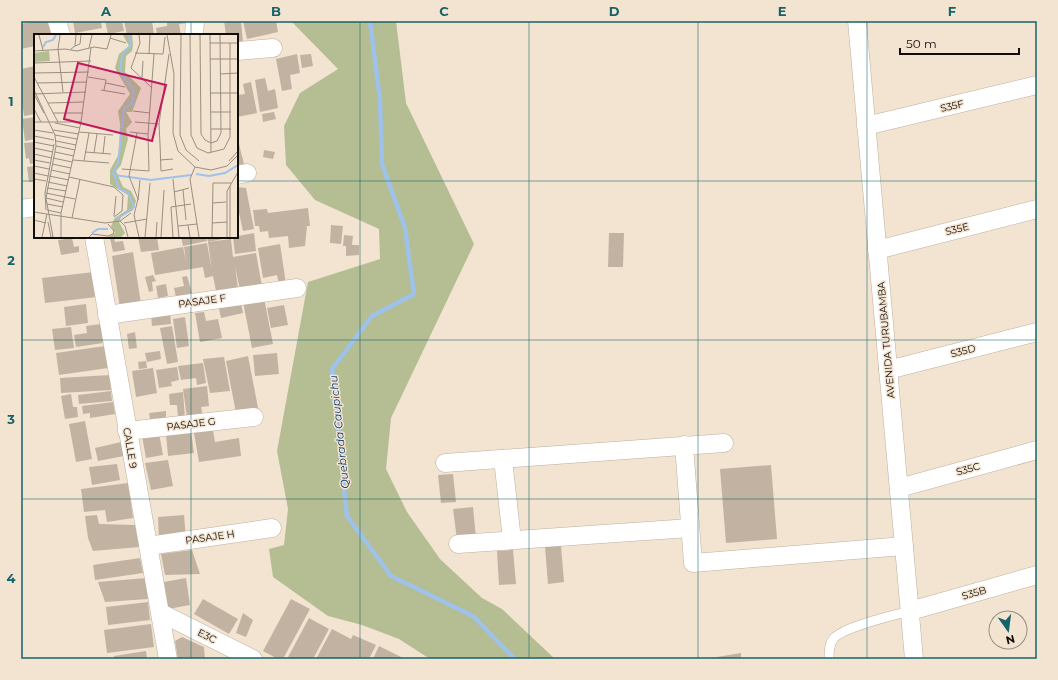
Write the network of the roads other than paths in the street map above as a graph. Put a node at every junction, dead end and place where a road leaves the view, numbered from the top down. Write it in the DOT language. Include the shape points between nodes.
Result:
graph roads {
  1 [pos="57,21"];
  2 [pos="195,21"];
  3 [pos="859,22"];
  4 [pos="61,34"];
  5 [pos="194,34"];
  6 [pos="273,48"];
  7 [pos="238,50"];
  8 [pos="1037,85"];
  9 [pos="866,126"];
  10 [pos="34,207"];
  11 [pos="21,209"];
  12 [pos="1037,209"];
  13 [pos="94,238"];
  14 [pos="877,250"];
  15 [pos="298,288"];
  16 [pos="107,316"];
  17 [pos="1037,332"];
  18 [pos="888,370"];
  19 [pos="254,417"];
  20 [pos="127,431"];
  21 [pos="724,443"];
  22 [pos="684,445"];
  23 [pos="1037,450"];
  24 [pos="503,459"];
  25 [pos="445,463"];
  26 [pos="899,488"];
  27 [pos="272,528"];
  28 [pos="690,528"];
  29 [pos="512,540"];
  30 [pos="458,544"];
  31 [pos="148,546"];
  32 [pos="904,546"];
  33 [pos="1037,575"];
  34 [pos="910,610"];
  35 [pos="161,613"];
  36 [pos="168,659"];
  37 [pos="253,659"];
  38 [pos="829,659"];
  39 [pos="914,659"];
  1 -- 4 [label="street"];
  2 -- 5 [label="street"];
  3 -- 9 [label="street, AVENIDA TURUBAMBA"];
  6 -- 7 [label="street"];
  8 -- 9 [label="street, S35F"];
  9 -- 14 [label="street, AVENIDA TURUBAMBA"];
  10 -- 11 [label="street"];
  12 -- 14 [label="street, S35E"];
  13 -- 16 [label="street, CALLE 9"];
  14 -- 18 [label="street, AVENIDA TURUBAMBA"];
  15 -- 16 [label="street, PASAJE F"];
  16 -- 20 [label="street, CALLE 9"];
  17 -- 18 [label="street, S35D"];
  18 -- 26 [label="street, AVENIDA TURUBAMBA"];
  19 -- 20 [label="street, PASAJE G"];
  20 -- 31 [label="street, CALLE 9"];
  21 -- 22 [label="street"];
  22 -- 24 [label="street"];
  22 -- 28 [label="street"];
  23 -- 26 [label="street, S35C"];
  24 -- 25 [label="street"];
  24 -- 29 [label="street"];
  26 -- 32 [label="street, AVENIDA TURUBAMBA"];
  27 -- 31 [label="street, PASAJE H"];
  28 -- 29 [label="street"];
  28 -- 32 [label="street" via="693,563"];
  29 -- 30 [label="street"];
  31 -- 35 [label="street, CALLE 9"];
  32 -- 34 [label="street, AVENIDA TURUBAMBA"];
  33 -- 34 [label="street, S35B"];
  34 -- 38 [label="lane" via="842,632 833,639 829,648"];
  34 -- 39 [label="street, AVENIDA TURUBAMBA"];
  35 -- 36 [label="street, CALLE 9"];
  35 -- 37 [label="street, E3C"];
}
